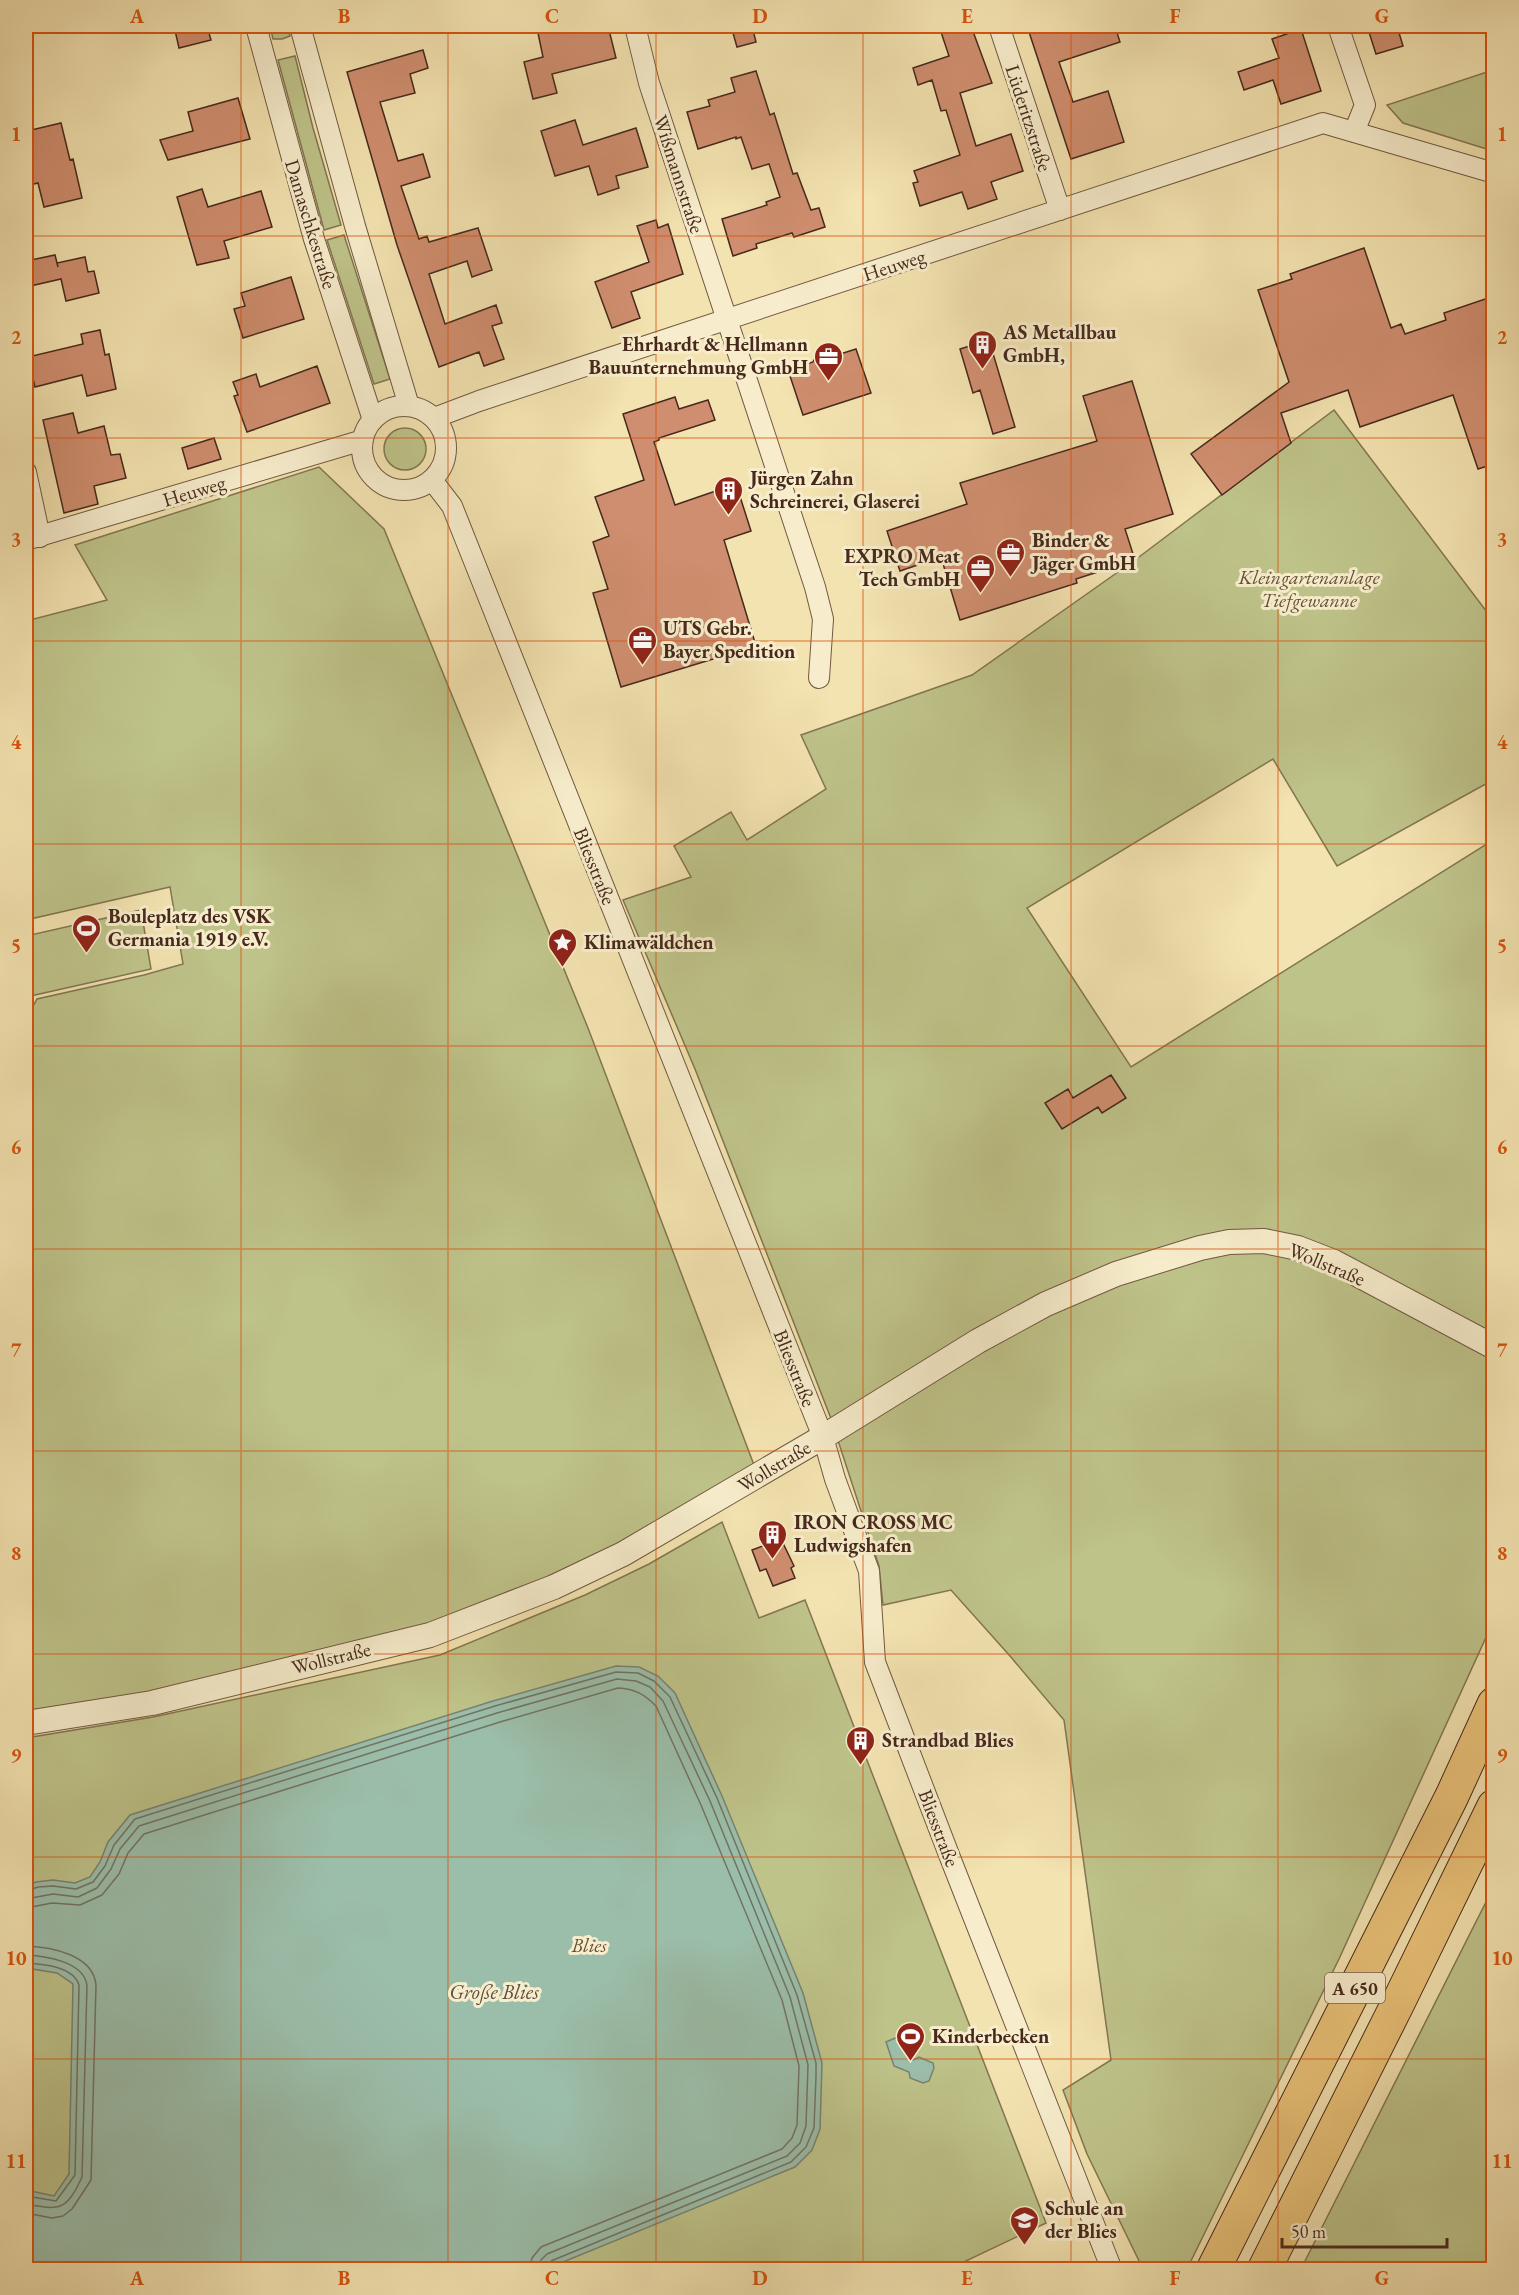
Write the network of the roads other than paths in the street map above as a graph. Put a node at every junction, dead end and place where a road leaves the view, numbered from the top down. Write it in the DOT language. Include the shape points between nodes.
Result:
graph roads {
  1 [pos="256,26"];
  2 [pos="300,26"];
  3 [pos="635,26"];
  4 [pos="999,26"];
  5 [pos="1338,26"];
  6 [pos="1354,132"];
  7 [pos="1494,173"];
  8 [pos="1060,210"];
  9 [pos="728,320"];
  10 [pos="409,406"];
  11 [pos="434,418"];
  12 [pos="373,420"];
  13 [pos="363,440"];
  14 [pos="26,472"];
  15 [pos="432,480"];
  16 [pos="33,539"];
  17 [pos="819,678"];
  18 [pos="1494,1347"];
  19 [pos="822,1437"];
  20 [pos="1494,1704"];
  21 [pos="26,1723"];
  22 [pos="1494,1806"];
  23 [pos="1112,2270"];
  24 [pos="1213,2270"];
  25 [pos="1264,2270"];
  1 -- 12 [label="street, Damaschkestraße" via="314,239"];
  2 -- 10 [label="street"];
  3 -- 9 [label="street, Wißmannstraße" via="649,83"];
  4 -- 8 [label="street, Lüderitzstraße"];
  5 -- 6 [label="street" via="1365,105"];
  6 -- 7 [label="street, Heuweg"];
  6 -- 8 [label="street, Heuweg" via="1323,123"];
  8 -- 9 [label="street, Heuweg"];
  9 -- 11 [label="street, Heuweg"];
  9 -- 17 [label="street, Wißmannstraße" via="823,619"];
  10 -- 11 [label="street"];
  10 -- 12 [label="street" via="384,411"];
  11 -- 15 [label="street" via="444,434 446,447 443,465"];
  12 -- 13 [label="street"];
  13 -- 15 [label="street" via="365,464 381,483 402,490"];
  13 -- 16 [label="street, Heuweg"];
  14 -- 16 [label="street"];
  15 -- 19 [label="street, Bliesstraße" via="452,506"];
  18 -- 19 [label="street, Wollstraße" via="1334,1262 1298,1248 1264,1241 1229,1242 1116,1274 1047,1304 978,1341"];
  19 -- 21 [label="street, Wollstraße" via="623,1554 554,1587 430,1635 152,1703"];
  19 -- 23 [label="street, Bliesstraße" via="869,1571 875,1662"];
  20 -- 24 [label="highway, A 650" via="1452,1796"];
  22 -- 25 [label="highway, A 650"];
}
